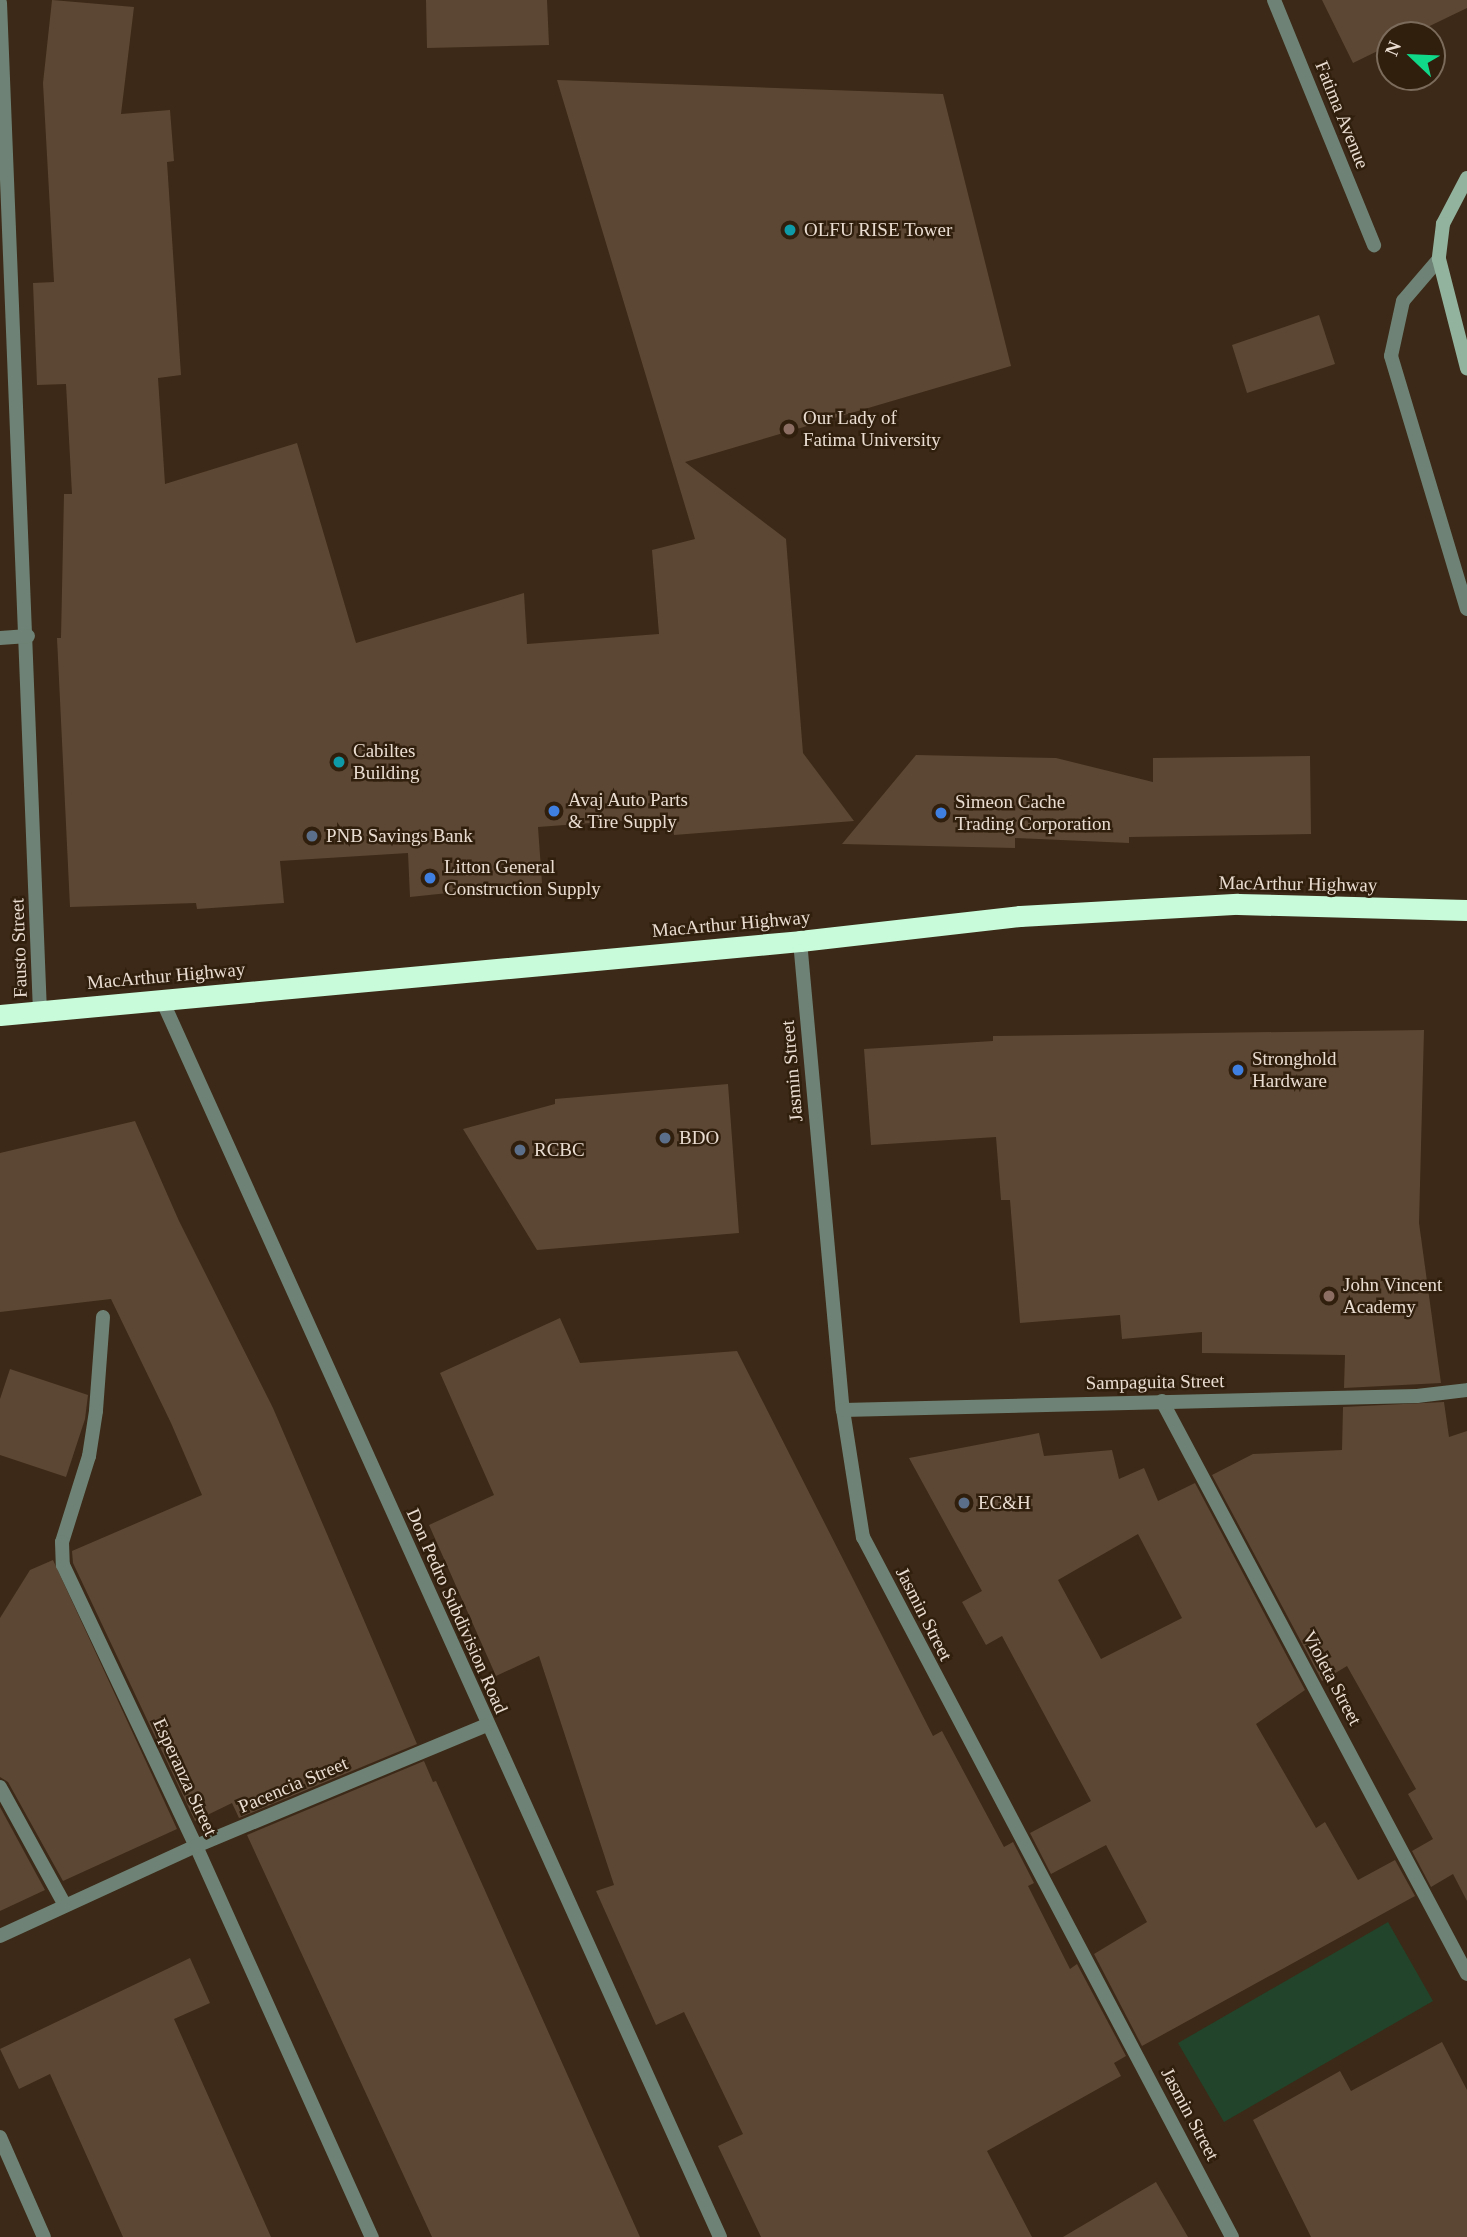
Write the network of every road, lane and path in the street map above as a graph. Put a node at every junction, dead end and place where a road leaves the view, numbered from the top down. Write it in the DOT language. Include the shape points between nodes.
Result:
graph roads {
  1 [pos="1274,0"];
  2 [pos="0,3"];
  3 [pos="3,119"];
  4 [pos="1467,178"];
  5 [pos="1374,245"];
  6 [pos="1439,259"];
  7 [pos="1467,368"];
  8 [pos="1467,608"];
  9 [pos="28,636"];
  10 [pos="0,638"];
  11 [pos="1467,910"];
  12 [pos="800,941"];
  13 [pos="162,1000"];
  14 [pos="40,1011"];
  15 [pos="0,1015"];
  16 [pos="103,1317"];
  17 [pos="1467,1391"];
  18 [pos="1162,1401"];
  19 [pos="843,1410"];
  20 [pos="487,1725"];
  21 [pos="0,1787"];
  22 [pos="196,1846"];
  23 [pos="65,1905"];
  24 [pos="0,1936"];
  25 [pos="1467,1974"];
  26 [pos="0,2137"];
  27 [pos="44,2237"];
  28 [pos="372,2237"];
  29 [pos="720,2237"];
  30 [pos="1232,2237"];
  1 -- 5 [label="street, Fatima Avenue"];
  2 -- 3 [label="street, Fausto Street"];
  3 -- 9 [label="street, Fausto Street"];
  4 -- 6 [label="street" via="1443,224"];
  6 -- 7 [label="street"];
  6 -- 8 [label="street" via="1403,301 1391,356"];
  9 -- 10 [label="street"];
  9 -- 14 [label="street, Fausto Street"];
  11 -- 12 [label="highway, MacArthur Highway" via="1238,904 1020,916"];
  12 -- 13 [label="highway, MacArthur Highway"];
  12 -- 19 [label="street, Jasmin Street"];
  13 -- 14 [label="highway, MacArthur Highway"];
  13 -- 20 [label="street, Don Pedro Subdivision Road"];
  14 -- 15 [label="highway, MacArthur Highway"];
  16 -- 22 [label="street, Esperanza Street" via="89,1456 61,1542 63,1565"];
  17 -- 18 [label="street, Sampaguita Street"];
  18 -- 19 [label="street, Sampaguita Street"];
  18 -- 25 [label="street, Violeta Street"];
  19 -- 30 [label="street, Jasmin Street" via="863,1536"];
  20 -- 22 [label="street, Pacencia Street"];
  20 -- 29 [label="street, Don Pedro Subdivision Road"];
  21 -- 23 [label="street"];
  22 -- 23 [label="street, Pacencia Street"];
  22 -- 28 [label="street, Esperanza Street"];
  23 -- 24 [label="street, Pacencia Street"];
  26 -- 27 [label="street"];
}
